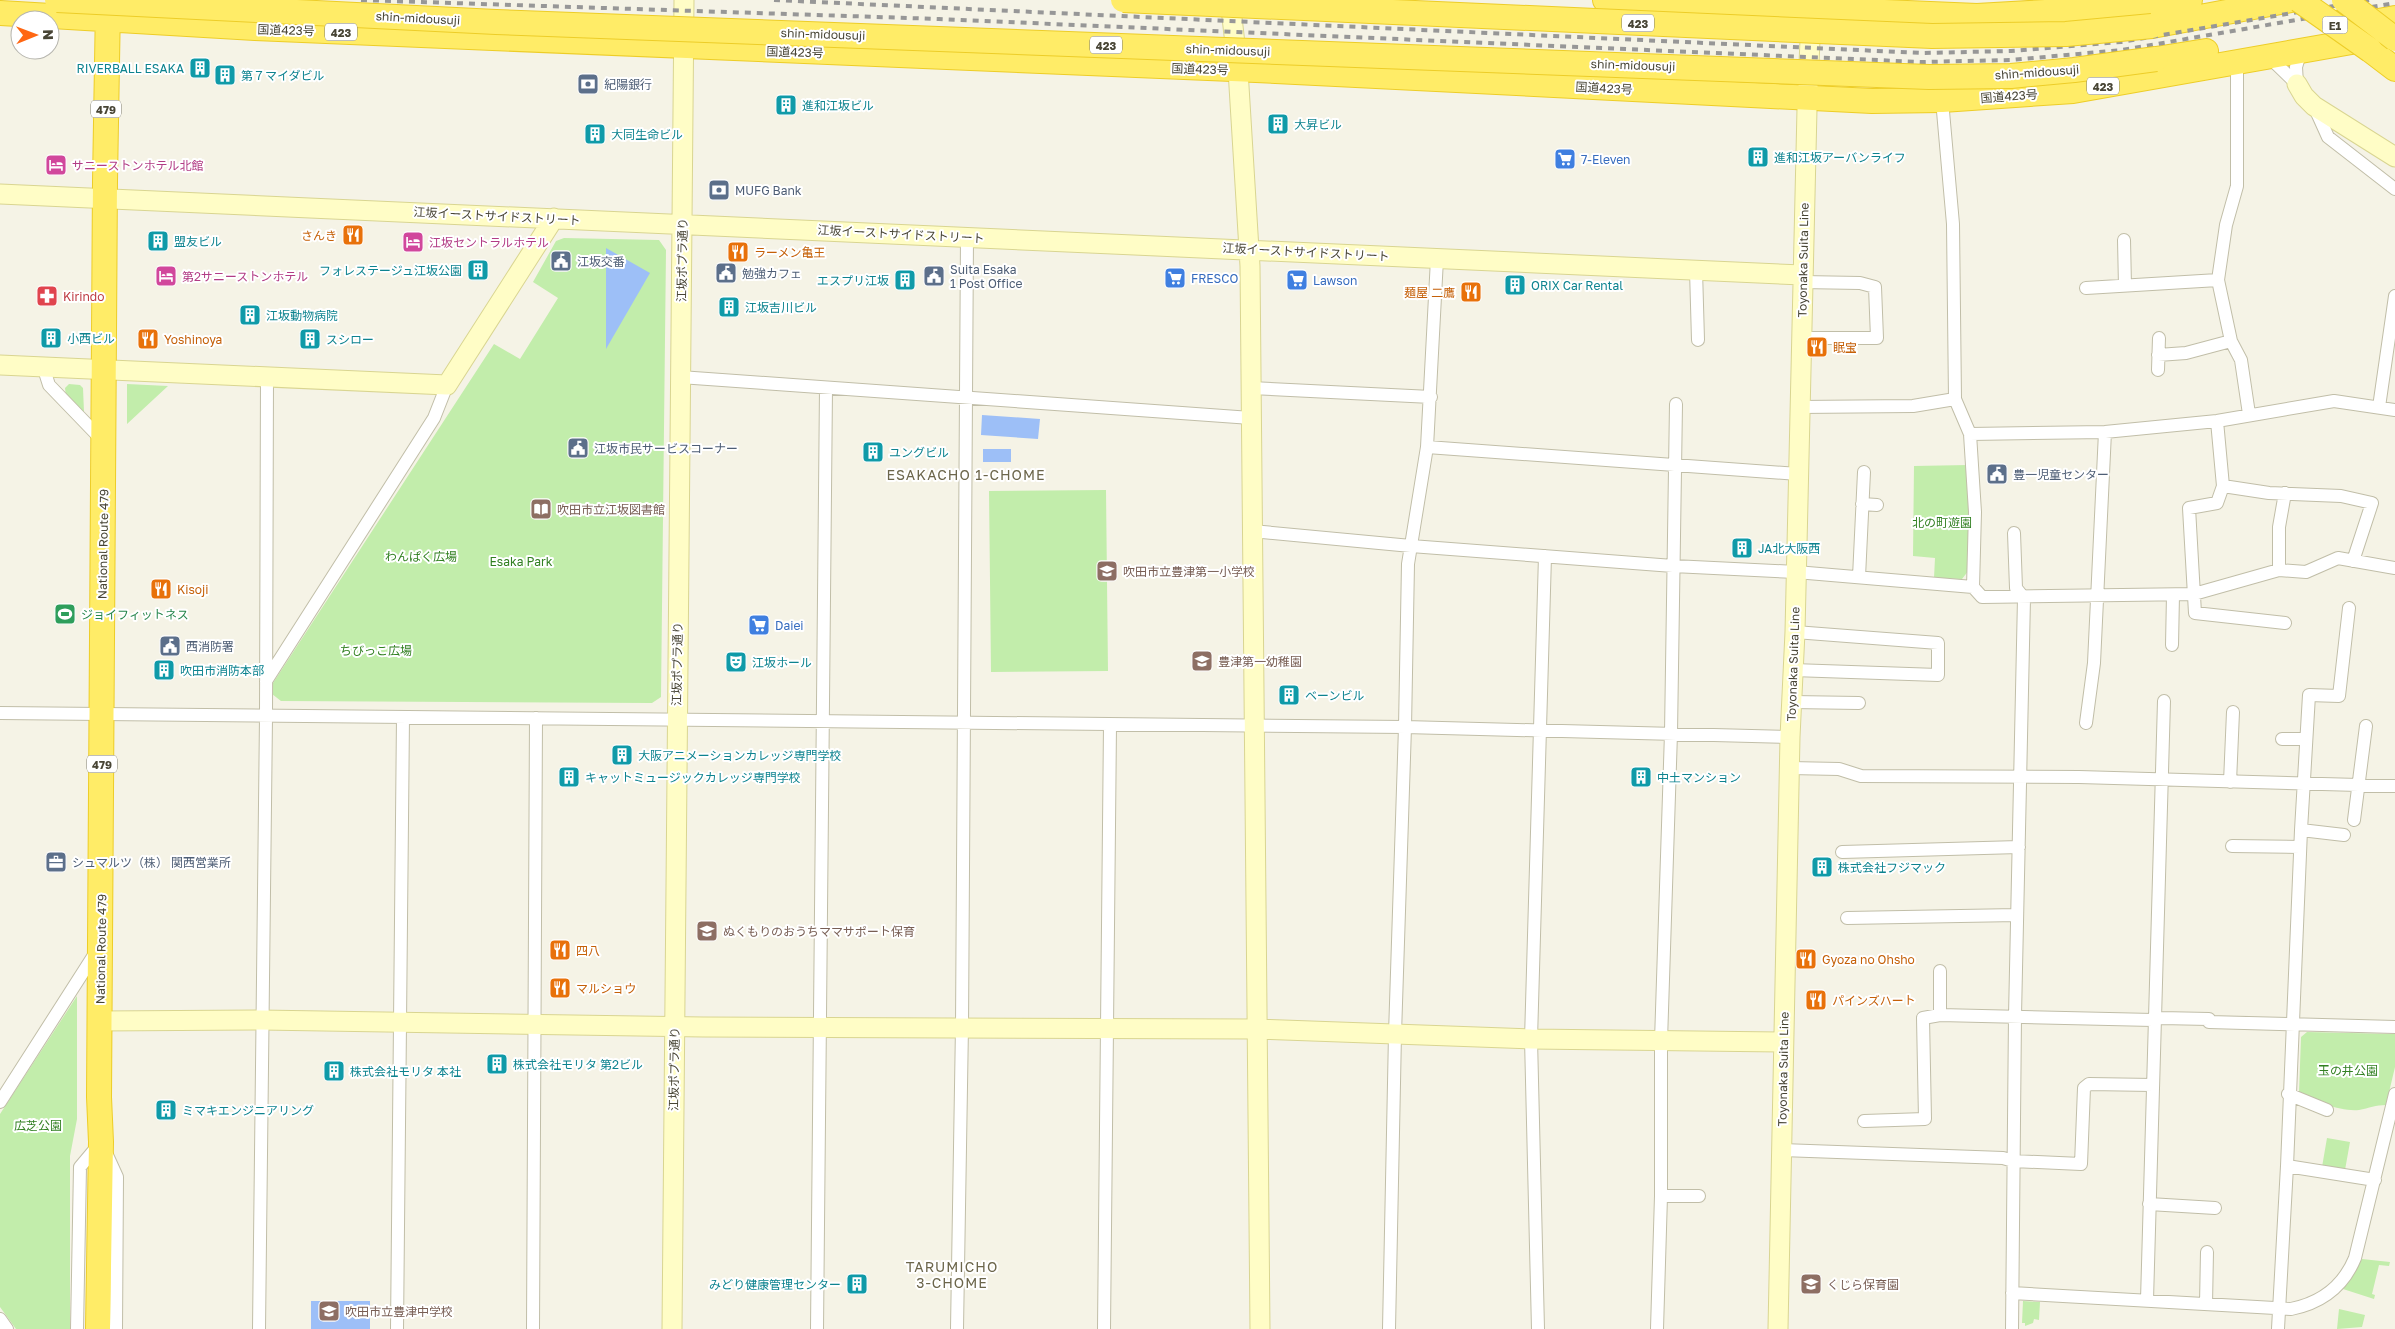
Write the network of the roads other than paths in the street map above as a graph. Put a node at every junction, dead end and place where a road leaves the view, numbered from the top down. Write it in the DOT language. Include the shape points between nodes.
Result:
graph roads {
  1 [pos="57,0"];
  2 [pos="196,0"];
  3 [pos="684,0"];
  4 [pos="1123,0"];
  5 [pos="1230,0"];
  6 [pos="1605,0"];
  7 [pos="2190,0"];
  8 [pos="2292,0"];
  9 [pos="2299,0"];
  10 [pos="2344,0"];
  11 [pos="1812,4"];
  12 [pos="1929,7"];
  13 [pos="108,10"];
  14 [pos="0,13"];
  15 [pos="2395,18"];
  16 [pos="256,28"];
  17 [pos="2395,35"];
  18 [pos="2395,39"];
  19 [pos="683,47"];
  20 [pos="2301,51"];
  21 [pos="2269,57"];
  22 [pos="2237,62"];
  23 [pos="2395,69"];
  24 [pos="1238,70"];
  25 [pos="2297,84"];
  26 [pos="1808,98"];
  27 [pos="1942,100"];
  28 [pos="2314,106"];
  29 [pos="2395,157"];
  30 [pos="2395,189"];
  31 [pos="0,194"];
  32 [pos="105,198"];
  33 [pos="554,218"];
  34 [pos="682,224"];
  35 [pos="967,237"];
  36 [pos="2124,240"];
  37 [pos="1249,248"];
  38 [pos="1437,259"];
  39 [pos="1696,270"];
  40 [pos="1802,279"];
  41 [pos="2218,280"];
  42 [pos="2125,286"];
  43 [pos="2086,288"];
  44 [pos="2395,296"];
  45 [pos="1801,338"];
  46 [pos="2159,338"];
  47 [pos="1698,340"];
  48 [pos="2231,341"];
  49 [pos="2158,355"];
  50 [pos="0,365"];
  51 [pos="43,366"];
  52 [pos="105,369"];
  53 [pos="2158,370"];
  54 [pos="267,377"];
  55 [pos="680,377"];
  56 [pos="447,385"];
  57 [pos="826,388"];
  58 [pos="1251,388"];
  59 [pos="1431,397"];
  60 [pos="965,398"];
  61 [pos="1955,399"];
  62 [pos="1676,404"];
  63 [pos="2379,407"];
  64 [pos="1799,408"];
  65 [pos="2395,410"];
  66 [pos="2249,414"];
  67 [pos="1251,418"];
  68 [pos="2216,421"];
  69 [pos="2105,432"];
  70 [pos="1970,434"];
  71 [pos="104,441"];
  72 [pos="1427,447"];
  73 [pos="1674,465"];
  74 [pos="1864,472"];
  75 [pos="1798,474"];
  76 [pos="2223,486"];
  77 [pos="2285,493"];
  78 [pos="1862,504"];
  79 [pos="1877,505"];
  80 [pos="1252,531"];
  81 [pos="2014,533"];
  82 [pos="1411,546"];
  83 [pos="1545,556"];
  84 [pos="2353,561"];
  85 [pos="1673,566"];
  86 [pos="2395,568"];
  87 [pos="2279,570"];
  88 [pos="1796,572"];
  89 [pos="1859,577"];
  90 [pos="1973,586"];
  91 [pos="2194,594"];
  92 [pos="2173,595"];
  93 [pos="2097,596"];
  94 [pos="2024,598"];
  95 [pos="2349,608"];
  96 [pos="2285,623"];
  97 [pos="1795,632"];
  98 [pos="2172,645"];
  99 [pos="1793,670"];
  100 [pos="266,681"];
  101 [pos="2164,701"];
  102 [pos="1792,702"];
  103 [pos="1859,703"];
  104 [pos="2233,712"];
  105 [pos="0,714"];
  106 [pos="102,715"];
  107 [pos="266,717"];
  108 [pos="403,717"];
  109 [pos="536,718"];
  110 [pos="676,720"];
  111 [pos="822,722"];
  112 [pos="964,723"];
  113 [pos="2086,723"];
  114 [pos="1110,725"];
  115 [pos="1254,726"];
  116 [pos="2366,726"];
  117 [pos="1405,727"];
  118 [pos="1540,731"];
  119 [pos="1671,734"];
  120 [pos="1790,737"];
  121 [pos="2282,738"];
  122 [pos="2306,739"];
  123 [pos="1790,768"];
  124 [pos="2021,776"];
  125 [pos="2161,780"];
  126 [pos="2230,782"];
  127 [pos="2303,784"];
  128 [pos="2360,785"];
  129 [pos="2395,786"];
  130 [pos="2354,820"];
  131 [pos="2301,830"];
  132 [pos="2344,835"];
  133 [pos="2232,846"];
  134 [pos="2019,847"];
  135 [pos="2300,847"];
  136 [pos="1842,852"];
  137 [pos="2017,915"];
  138 [pos="1847,918"];
  139 [pos="101,944"];
  140 [pos="1940,971"];
  141 [pos="1940,1016"];
  142 [pos="2015,1016"];
  143 [pos="261,1020"];
  144 [pos="2153,1020"];
  145 [pos="100,1021"];
  146 [pos="400,1024"];
  147 [pos="535,1025"];
  148 [pos="2292,1025"];
  149 [pos="674,1026"];
  150 [pos="819,1026"];
  151 [pos="962,1026"];
  152 [pos="2395,1027"];
  153 [pos="1107,1028"];
  154 [pos="1258,1029"];
  155 [pos="1394,1034"];
  156 [pos="1532,1039"];
  157 [pos="1661,1041"];
  158 [pos="1784,1042"];
  159 [pos="2153,1085"];
  160 [pos="2288,1094"];
  161 [pos="2395,1094"];
  162 [pos="0,1101"];
  163 [pos="2327,1110"];
  164 [pos="1864,1120"];
  165 [pos="101,1142"];
  166 [pos="1782,1150"];
  167 [pos="2013,1161"];
  168 [pos="2287,1166"];
  169 [pos="2375,1180"];
  170 [pos="1661,1196"];
  171 [pos="1699,1196"];
  172 [pos="2149,1204"];
  173 [pos="2215,1208"];
  174 [pos="2207,1252"];
  175 [pos="2012,1293"];
  176 [pos="2146,1300"];
  177 [pos="2206,1304"];
  178 [pos="2278,1309"];
  179 [pos="0,1320"];
  180 [pos="7,1329"];
  181 [pos="77,1329"];
  182 [pos="98,1329"];
  183 [pos="116,1329"];
  184 [pos="259,1329"];
  185 [pos="397,1329"];
  186 [pos="533,1329"];
  187 [pos="672,1329"];
  188 [pos="817,1329"];
  189 [pos="957,1329"];
  190 [pos="1104,1329"];
  191 [pos="1260,1329"];
  192 [pos="1389,1329"];
  193 [pos="1538,1329"];
  194 [pos="1657,1329"];
  195 [pos="1778,1329"];
  196 [pos="2012,1329"];
  197 [pos="2278,1329"];
  1 -- 15 [label="highway, shin-midousuji / 423, bridge" via="496,22 1929,77 2029,74 2156,59"];
  2 -- 16 [label="street" via="236,3"];
  3 -- 19 [label="street, 江坂ポプラ通り"];
  4 -- 8 [label="highway, 423, bridge" via="1932,36 2066,34 2152,26"];
  5 -- 24 [label="street"];
  6 -- 11 [label="highway, 423"];
  7 -- 12 [label="highway, 423" via="2148,6 1986,15"];
  9 -- 23 [label="highway, E1, bridge"];
  10 -- 18 [label="highway, E1, bridge"];
  11 -- 12 [label="highway, 423"];
  11 -- 26 [label="street, Toyonaka Suita Line"];
  13 -- 14 [label="highway, 国道423号 / 423"];
  13 -- 16 [label="highway, 国道423号 / 423"];
  13 -- 32 [label="highway, National Route 479 / 479"];
  16 -- 19 [label="highway, 国道423号 / 423"];
  17 -- 20 [label="highway, 国道423号 / 423"];
  19 -- 24 [label="highway, 国道423号 / 423"];
  19 -- 34 [label="street, 江坂ポプラ通り"];
  20 -- 21 [label="highway, 国道423号 / 423"];
  20 -- 25 [label="street" via="2296,67"];
  21 -- 22 [label="highway, 国道423号 / 423"];
  21 -- 25 [label="street"];
  22 -- 27 [label="highway, 国道423号 / 423" via="2073,91"];
  22 -- 41 [label="street" via="2236,186"];
  24 -- 26 [label="highway, 国道423号 / 423"];
  24 -- 37 [label="street"];
  25 -- 28 [label="street"];
  26 -- 27 [label="highway, 国道423号 / 423"];
  26 -- 40 [label="street, Toyonaka Suita Line"];
  27 -- 61 [label="street" via="1953,224"];
  28 -- 29 [label="street"];
  28 -- 30 [label="street" via="2328,138"];
  31 -- 32 [label="street, 江坂イーストサイドストリート"];
  32 -- 33 [label="street, 江坂イーストサイドストリート"];
  32 -- 52 [label="highway, National Route 479 / 479"];
  33 -- 34 [label="street, 江坂イーストサイドストリート"];
  33 -- 56 [label="street"];
  34 -- 35 [label="street, 江坂イーストサイドストリート"];
  34 -- 55 [label="street, 江坂ポプラ通り"];
  35 -- 37 [label="street, 江坂イーストサイドストリート"];
  35 -- 60 [label="street"];
  36 -- 42 [label="street"];
  37 -- 38 [label="street, 江坂イーストサイドストリート"];
  37 -- 58 [label="street"];
  38 -- 39 [label="street, 江坂イーストサイドストリート"];
  38 -- 59 [label="street"];
  39 -- 40 [label="street, 江坂イーストサイドストリート"];
  39 -- 47 [label="street"];
  40 -- 45 [label="street, Toyonaka Suita Line"];
  40 -- 45 [label="street" via="1860,282 1875,287 1876,338"];
  41 -- 42 [label="street"];
  41 -- 48 [label="street"];
  42 -- 43 [label="street"];
  44 -- 63 [label="street"];
  45 -- 64 [label="street, Toyonaka Suita Line"];
  46 -- 49 [label="street"];
  48 -- 49 [label="street" via="2186,353"];
  48 -- 66 [label="street" via="2241,360"];
  49 -- 53 [label="street"];
  50 -- 51 [label="street"];
  51 -- 52 [label="street"];
  51 -- 71 [label="street" via="49,385"];
  52 -- 54 [label="street"];
  52 -- 71 [label="highway, National Route 479 / 479"];
  54 -- 56 [label="street"];
  54 -- 100 [label="street"];
  55 -- 57 [label="street"];
  55 -- 110 [label="street, 江坂ポプラ通り"];
  56 -- 100 [label="street" via="434,418"];
  57 -- 60 [label="street"];
  57 -- 111 [label="street"];
  58 -- 59 [label="street"];
  58 -- 67 [label="street"];
  59 -- 72 [label="street"];
  60 -- 67 [label="street"];
  60 -- 112 [label="street"];
  61 -- 64 [label="street" via="1912,406"];
  61 -- 70 [label="street"];
  62 -- 73 [label="street"];
  63 -- 65 [label="street"];
  63 -- 66 [label="street" via="2334,402"];
  64 -- 75 [label="street, Toyonaka Suita Line"];
  66 -- 68 [label="street"];
  67 -- 80 [label="street"];
  68 -- 69 [label="street"];
  68 -- 76 [label="street"];
  69 -- 70 [label="street"];
  69 -- 93 [label="street"];
  70 -- 90 [label="street" via="1975,512"];
  71 -- 106 [label="highway, National Route 479 / 479"];
  72 -- 73 [label="street"];
  72 -- 82 [label="street"];
  73 -- 75 [label="street"];
  73 -- 85 [label="street"];
  74 -- 78 [label="street"];
  75 -- 88 [label="street, Toyonaka Suita Line"];
  76 -- 77 [label="street"];
  76 -- 91 [label="street" via="2217,503 2189,508"];
  77 -- 84 [label="street" via="2341,496 2372,503"];
  77 -- 87 [label="street" via="2279,527"];
  78 -- 79 [label="street"];
  78 -- 89 [label="street"];
  80 -- 82 [label="street"];
  80 -- 115 [label="street"];
  81 -- 94 [label="street" via="2016,588"];
  82 -- 83 [label="street"];
  82 -- 117 [label="street"];
  83 -- 85 [label="street"];
  83 -- 118 [label="street"];
  84 -- 86 [label="street"];
  84 -- 87 [label="street" via="2338,558 2306,572"];
  85 -- 88 [label="street"];
  85 -- 119 [label="street"];
  87 -- 91 [label="street"];
  88 -- 89 [label="street"];
  88 -- 97 [label="street, Toyonaka Suita Line"];
  89 -- 90 [label="street"];
  90 -- 94 [label="street" via="1982,597"];
  91 -- 92 [label="street"];
  91 -- 96 [label="street" via="2195,613"];
  92 -- 93 [label="street"];
  92 -- 98 [label="street"];
  93 -- 94 [label="street"];
  93 -- 113 [label="street" via="2094,663"];
  94 -- 124 [label="street"];
  95 -- 122 [label="street" via="2339,696 2310,695"];
  97 -- 99 [label="street, Toyonaka Suita Line"];
  97 -- 99 [label="street" via="1938,643 1938,675"];
  99 -- 102 [label="street, Toyonaka Suita Line"];
  100 -- 107 [label="street"];
  101 -- 125 [label="street"];
  102 -- 103 [label="street"];
  102 -- 120 [label="street, Toyonaka Suita Line"];
  104 -- 126 [label="street"];
  105 -- 106 [label="street"];
  106 -- 107 [label="street"];
  106 -- 139 [label="highway, National Route 479 / 479"];
  107 -- 108 [label="street"];
  107 -- 143 [label="street"];
  108 -- 109 [label="street"];
  108 -- 146 [label="street"];
  109 -- 110 [label="street"];
  109 -- 147 [label="street"];
  110 -- 111 [label="street"];
  110 -- 149 [label="street, 江坂ポプラ通り"];
  111 -- 112 [label="street"];
  111 -- 150 [label="street"];
  112 -- 114 [label="street"];
  112 -- 151 [label="street"];
  114 -- 115 [label="street"];
  114 -- 153 [label="street"];
  115 -- 117 [label="street"];
  115 -- 154 [label="street"];
  116 -- 128 [label="street"];
  117 -- 118 [label="street"];
  117 -- 155 [label="street"];
  118 -- 119 [label="street"];
  118 -- 156 [label="street"];
  119 -- 120 [label="street"];
  119 -- 157 [label="street"];
  120 -- 123 [label="street, Toyonaka Suita Line"];
  121 -- 122 [label="street"];
  122 -- 127 [label="street"];
  123 -- 124 [label="street" via="1839,769 1861,776"];
  123 -- 158 [label="street, Toyonaka Suita Line"];
  124 -- 125 [label="street"];
  124 -- 134 [label="street"];
  125 -- 126 [label="street"];
  125 -- 144 [label="street"];
  126 -- 127 [label="street"];
  127 -- 128 [label="street"];
  127 -- 131 [label="street"];
  128 -- 129 [label="street"];
  128 -- 130 [label="street"];
  131 -- 132 [label="street"];
  131 -- 135 [label="street"];
  133 -- 135 [label="street"];
  134 -- 136 [label="street"];
  134 -- 137 [label="street"];
  135 -- 148 [label="street"];
  137 -- 138 [label="street"];
  137 -- 142 [label="street"];
  139 -- 145 [label="highway, National Route 479 / 479"];
  139 -- 162 [label="street"];
  140 -- 141 [label="street"];
  141 -- 142 [label="street"];
  141 -- 164 [label="street" via="1924,1018 1926,1119"];
  142 -- 144 [label="street"];
  142 -- 167 [label="street"];
  143 -- 145 [label="street"];
  143 -- 146 [label="street"];
  143 -- 184 [label="street"];
  144 -- 148 [label="street" via="2209,1019 2209,1022"];
  144 -- 159 [label="street"];
  145 -- 165 [label="highway, National Route 479 / 479"];
  146 -- 147 [label="street"];
  146 -- 185 [label="street"];
  147 -- 149 [label="street"];
  147 -- 186 [label="street"];
  148 -- 152 [label="street"];
  148 -- 160 [label="street"];
  149 -- 150 [label="street"];
  149 -- 187 [label="street, 江坂ポプラ通り"];
  150 -- 151 [label="street"];
  150 -- 188 [label="street"];
  151 -- 153 [label="street"];
  151 -- 189 [label="street"];
  153 -- 154 [label="street"];
  153 -- 190 [label="street"];
  154 -- 155 [label="street"];
  154 -- 191 [label="street"];
  155 -- 156 [label="street"];
  155 -- 192 [label="street"];
  156 -- 157 [label="street"];
  156 -- 193 [label="street"];
  157 -- 158 [label="street"];
  157 -- 170 [label="street"];
  158 -- 166 [label="street, Toyonaka Suita Line"];
  159 -- 167 [label="street" via="2089,1084 2084,1088 2081,1164"];
  159 -- 172 [label="street"];
  160 -- 163 [label="street"];
  160 -- 168 [label="street"];
  161 -- 169 [label="street"];
  165 -- 181 [label="street" via="80,1167"];
  165 -- 182 [label="highway, National Route 479 / 479"];
  165 -- 183 [label="street" via="116,1177"];
  166 -- 167 [label="street" via="2003,1158"];
  166 -- 195 [label="street, Toyonaka Suita Line"];
  167 -- 175 [label="street"];
  168 -- 169 [label="street"];
  168 -- 178 [label="street"];
  169 -- 178 [label="street" via="2355,1258 2342,1281 2316,1302"];
  170 -- 171 [label="street"];
  170 -- 194 [label="street"];
  172 -- 173 [label="street"];
  172 -- 176 [label="street"];
  174 -- 177 [label="street"];
  175 -- 176 [label="street"];
  175 -- 196 [label="street"];
  176 -- 177 [label="street"];
  177 -- 178 [label="street"];
  178 -- 197 [label="street"];
  179 -- 180 [label="street"];
}
